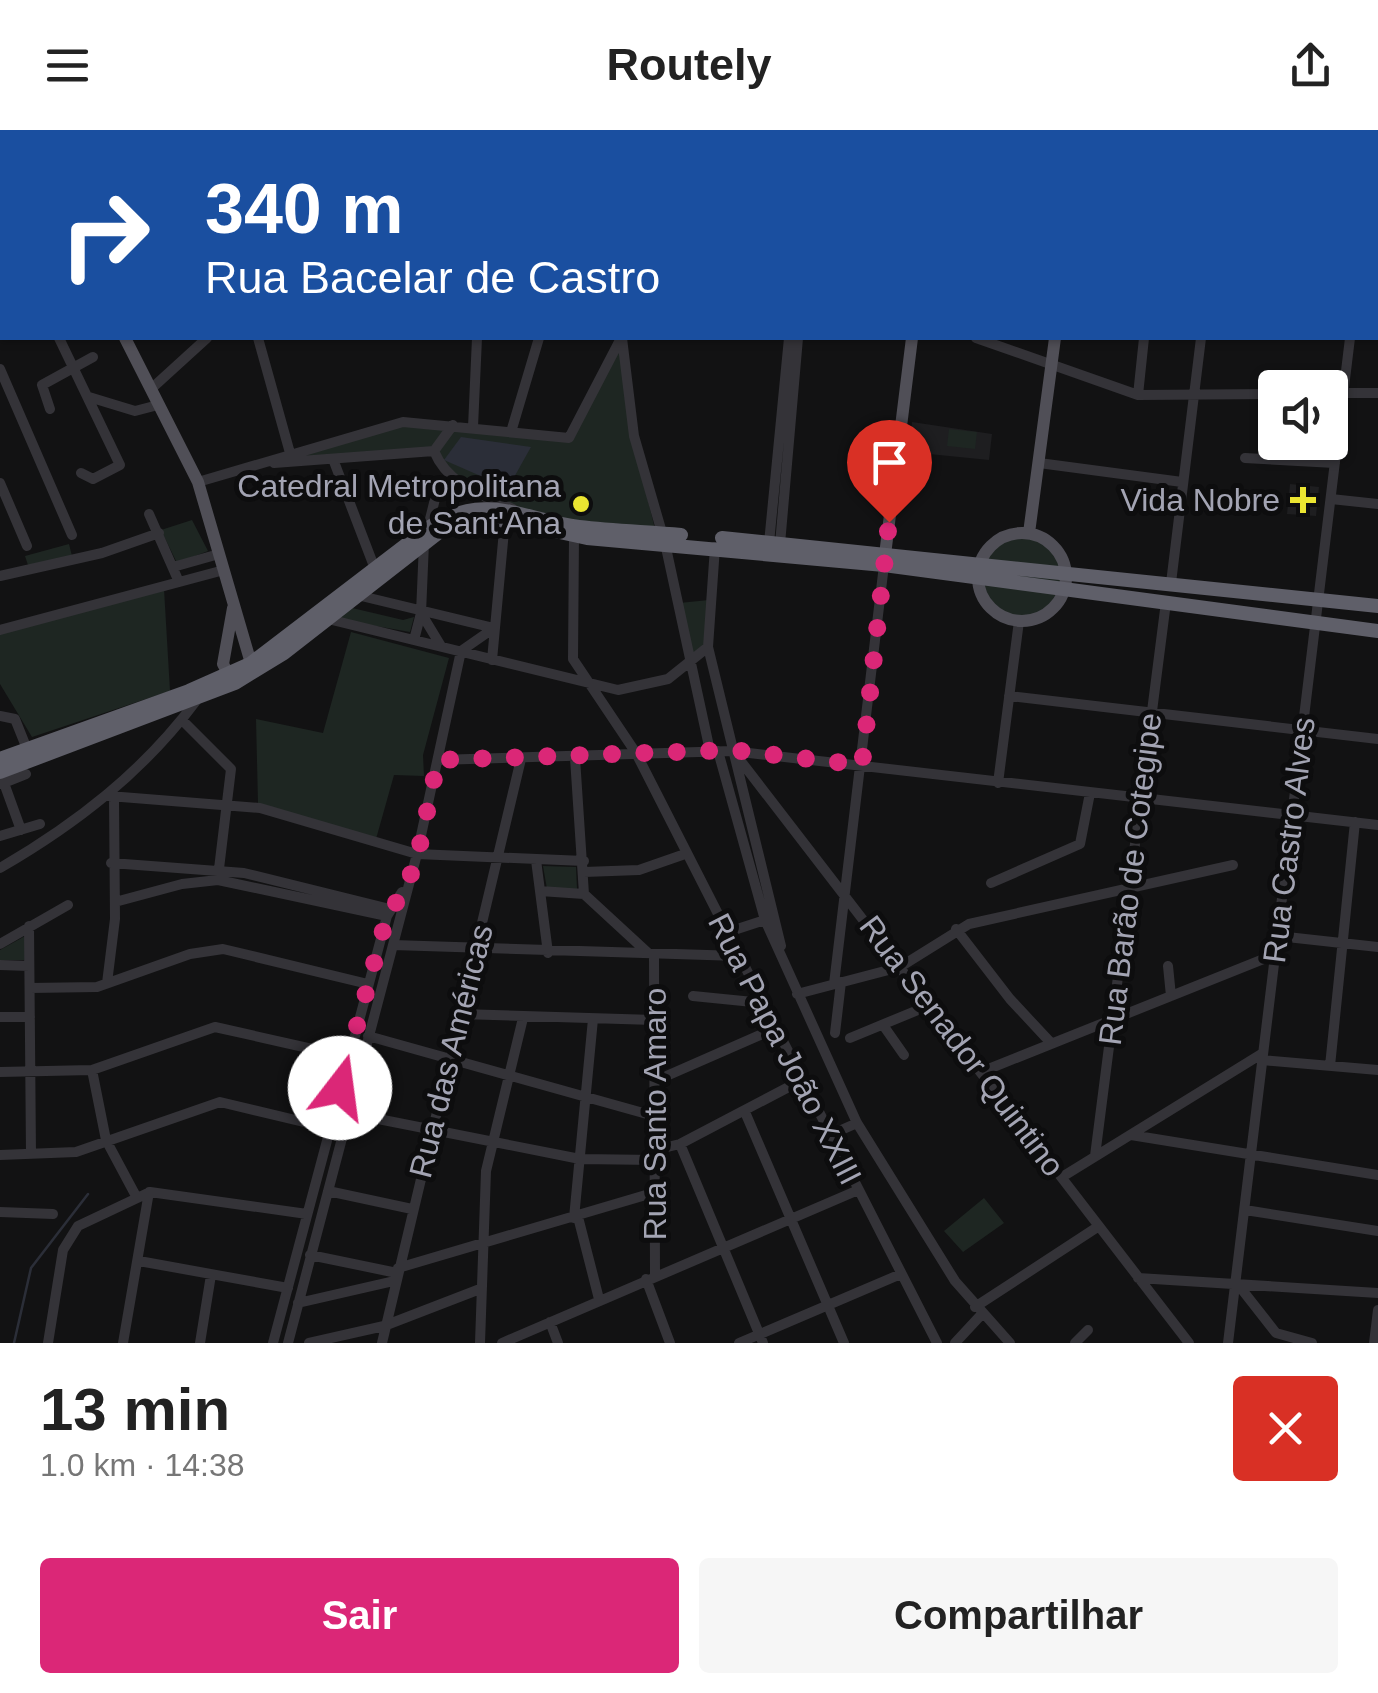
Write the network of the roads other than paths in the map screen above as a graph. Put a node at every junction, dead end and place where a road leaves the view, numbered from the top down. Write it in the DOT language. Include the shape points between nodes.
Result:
graph roads {
  1 [pos="60,340"];
  2 [pos="126,340"];
  3 [pos="188,340"];
  4 [pos="204,340"];
  5 [pos="259,340"];
  6 [pos="477,340"];
  7 [pos="538,340"];
  8 [pos="621,340"];
  9 [pos="622,340"];
  10 [pos="789,340"];
  11 [pos="798,340"];
  12 [pos="912,340"];
  13 [pos="982,340"];
  14 [pos="1055,340"];
  15 [pos="1144,340"];
  16 [pos="1201,340"];
  17 [pos="1350,340"];
  18 [pos="195,350"];
  19 [pos="93,357"];
  20 [pos="1052,365"];
  21 [pos="74,367"];
  22 [pos="0,370"];
  23 [pos="1346,370"];
  24 [pos="150,389"];
  25 [pos="1348,393"];
  26 [pos="1378,393"];
  27 [pos="1258,394"];
  28 [pos="1138,395"];
  29 [pos="1193,396"];
  30 [pos="89,398"];
  31 [pos="158,405"];
  32 [pos="50,409"];
  33 [pos="429,423"];
  34 [pos="454,425"];
  35 [pos="473,427"];
  36 [pos="510,432"];
  37 [pos="436,447"];
  38 [pos="290,453"];
  39 [pos="1245,458"];
  40 [pos="333,459"];
  41 [pos="1335,460"];
  42 [pos="1038,463"];
  43 [pos="258,464"];
  44 [pos="1335,464"];
  45 [pos="81,472"];
  46 [pos="0,482"];
  47 [pos="198,482"];
  48 [pos="1182,482"];
  49 [pos="468,488"];
  50 [pos="1331,499"];
  51 [pos="1378,504"];
  52 [pos="148,514"];
  53 [pos="509,514"];
  54 [pos="159,533"];
  55 [pos="1029,533"];
  56 [pos="72,534"];
  57 [pos="426,536"];
  58 [pos="574,536"];
  59 [pos="663,538"];
  60 [pos="775,543"];
  61 [pos="26,546"];
  62 [pos="715,546"];
  63 [pos="818,548"];
  64 [pos="219,554"];
  65 [pos="884,560"];
  66 [pos="173,568"];
  67 [pos="375,569"];
  68 [pos="224,570"];
  69 [pos="978,570"];
  70 [pos="1066,573"];
  71 [pos="0,576"];
  72 [pos="179,582"];
  73 [pos="1171,583"];
  74 [pos="1065,590"];
  75 [pos="357,595"];
  76 [pos="234,600"];
  77 [pos="1319,600"];
  78 [pos="1166,602"];
  79 [pos="1378,606"];
  80 [pos="420,613"];
  81 [pos="328,619"];
  82 [pos="1019,621"];
  83 [pos="1316,622"];
  84 [pos="494,628"];
  85 [pos="0,630"];
  86 [pos="1378,631"];
  87 [pos="414,640"];
  88 [pos="441,646"];
  89 [pos="708,647"];
  90 [pos="461,652"];
  91 [pos="492,660"];
  92 [pos="689,660"];
  93 [pos="252,668"];
  94 [pos="231,679"];
  95 [pos="588,685"];
  96 [pos="1009,696"];
  97 [pos="196,701"];
  98 [pos="1151,712"];
  99 [pos="0,716"];
  100 [pos="182,720"];
  101 [pos="1302,730"];
  102 [pos="1378,739"];
  103 [pos="732,750"];
  104 [pos="714,751"];
  105 [pos="636,753"];
  106 [pos="521,758"];
  107 [pos="575,758"];
  108 [pos="0,759"];
  109 [pos="438,760"];
  110 [pos="26,762"];
  111 [pos="862,765"];
  112 [pos="1,778"];
  113 [pos="998,784"];
  114 [pos="1090,793"];
  115 [pos="111,797"];
  116 [pos="1140,799"];
  117 [pos="224,804"];
  118 [pos="1291,816"];
  119 [pos="1356,822"];
  120 [pos="40,824"];
  121 [pos="1378,825"];
  122 [pos="21,830"];
  123 [pos="0,836"];
  124 [pos="418,854"];
  125 [pos="684,854"];
  126 [pos="498,860"];
  127 [pos="536,860"];
  128 [pos="112,863"];
  129 [pos="1233,864"];
  130 [pos="584,866"];
  131 [pos="0,868"];
  132 [pos="218,876"];
  133 [pos="991,883"];
  134 [pos="1129,886"];
  135 [pos="406,888"];
  136 [pos="540,891"];
  137 [pos="844,893"];
  138 [pos="584,894"];
  139 [pos="115,902"];
  140 [pos="68,904"];
  141 [pos="389,912"];
  142 [pos="765,920"];
  143 [pos="29,926"];
  144 [pos="956,929"];
  145 [pos="728,932"];
  146 [pos="1278,936"];
  147 [pos="0,944"];
  148 [pos="1344,944"];
  149 [pos="393,945"];
  150 [pos="1378,948"];
  151 [pos="476,951"];
  152 [pos="548,953"];
  153 [pos="652,954"];
  154 [pos="1276,954"];
  155 [pos="739,956"];
  156 [pos="0,966"];
  157 [pos="29,966"];
  158 [pos="1168,966"];
  159 [pos="900,967"];
  160 [pos="788,973"];
  161 [pos="107,983"];
  162 [pos="837,983"];
  163 [pos="368,984"];
  164 [pos="30,988"];
  165 [pos="797,994"];
  166 [pos="693,996"];
  167 [pos="1171,996"];
  168 [pos="763,1003"];
  169 [pos="930,1005"];
  170 [pos="461,1014"];
  171 [pos="0,1017"];
  172 [pos="30,1017"];
  173 [pos="523,1018"];
  174 [pos="593,1019"];
  175 [pos="654,1020"];
  176 [pos="1111,1020"];
  177 [pos="883,1025"];
  178 [pos="776,1028"];
  179 [pos="835,1034"];
  180 [pos="368,1036"];
  181 [pos="850,1038"];
  182 [pos="1052,1043"];
  183 [pos="904,1055"];
  184 [pos="1263,1056"];
  185 [pos="348,1057"];
  186 [pos="449,1059"];
  187 [pos="1330,1066"];
  188 [pos="92,1070"];
  189 [pos="1378,1070"];
  190 [pos="0,1072"];
  191 [pos="32,1072"];
  192 [pos="980,1072"];
  193 [pos="510,1077"];
  194 [pos="802,1080"];
  195 [pos="655,1082"];
  196 [pos="586,1100"];
  197 [pos="745,1112"];
  198 [pos="348,1113"];
  199 [pos="654,1116"];
  200 [pos="857,1122"];
  201 [pos="329,1128"];
  202 [pos="432,1129"];
  203 [pos="830,1135"];
  204 [pos="1131,1135"];
  205 [pos="106,1140"];
  206 [pos="493,1143"];
  207 [pos="680,1144"];
  208 [pos="31,1154"];
  209 [pos="1252,1154"];
  210 [pos="655,1155"];
  211 [pos="0,1156"];
  212 [pos="1094,1156"];
  213 [pos="580,1159"];
  214 [pos="1378,1175"];
  215 [pos="1062,1176"];
  216 [pos="316,1178"];
  217 [pos="856,1190"];
  218 [pos="328,1191"];
  219 [pos="149,1192"];
  220 [pos="656,1192"];
  221 [pos="311,1197"];
  222 [pos="137,1198"];
  223 [pos="412,1209"];
  224 [pos="1246,1210"];
  225 [pos="0,1212"];
  226 [pos="53,1214"];
  227 [pos="307,1214"];
  228 [pos="576,1217"];
  229 [pos="791,1218"];
  230 [pos="1099,1226"];
  231 [pos="1378,1231"];
  232 [pos="480,1246"];
  233 [pos="719,1248"];
  234 [pos="310,1255"];
  235 [pos="140,1261"];
  236 [pos="396,1274"];
  237 [pos="901,1274"];
  238 [pos="211,1275"];
  239 [pos="651,1276"];
  240 [pos="1138,1278"];
  241 [pos="1236,1282"];
  242 [pos="288,1288"];
  243 [pos="480,1289"];
  244 [pos="1378,1293"];
  245 [pos="599,1299"];
  246 [pos="298,1304"];
  247 [pos="828,1306"];
  248 [pos="1378,1310"];
  249 [pos="978,1311"];
  250 [pos="550,1322"];
  251 [pos="384,1326"];
  252 [pos="1088,1330"];
  253 [pos="761,1339"];
  254 [pos="48,1343"];
  255 [pos="123,1343"];
  256 [pos="200,1343"];
  257 [pos="273,1343"];
  258 [pos="288,1343"];
  259 [pos="309,1343"];
  260 [pos="382,1343"];
  261 [pos="480,1343"];
  262 [pos="502,1343"];
  263 [pos="558,1343"];
  264 [pos="670,1343"];
  265 [pos="738,1343"];
  266 [pos="844,1343"];
  267 [pos="937,1343"];
  268 [pos="956,1343"];
  269 [pos="1010,1343"];
  270 [pos="1075,1343"];
  271 [pos="1188,1343"];
  272 [pos="1228,1343"];
  273 [pos="1312,1343"];
  274 [pos="1374,1343"];
  1 -- 21 [label="street"];
  2 -- 24 [label="main road"];
  3 -- 18 [label="street"];
  4 -- 18 [label="street"];
  5 -- 38 [label="street"];
  6 -- 35 [label="street"];
  7 -- 36 [label="street"];
  8 -- 36 [label="street" via="572,437"];
  9 -- 59 [label="street" via="634,436"];
  10 -- 60 [label="street"];
  11 -- 60 [label="street"];
  12 -- 65 [label="main road"];
  13 -- 20 [label="street"];
  14 -- 20 [label="main road"];
  15 -- 28 [label="street"];
  16 -- 29 [label="street"];
  17 -- 23 [label="street, Rua Castro Alves"];
  18 -- 24 [label="street"];
  19 -- 21 [label="street"];
  20 -- 28 [label="street"];
  20 -- 42 [label="main road"];
  21 -- 30 [label="street"];
  21 -- 32 [label="street" via="41,386"];
  22 -- 56 [label="street"];
  24 -- 31 [label="main road"];
  25 -- 26 [label="street"];
  27 -- 29 [label="street"];
  28 -- 29 [label="street"];
  29 -- 48 [label="street"];
  30 -- 31 [label="street" via="132,411"];
  30 -- 45 [label="street" via="120,466 93,479"];
  31 -- 47 [label="main road"];
  33 -- 34 [label="street"];
  33 -- 37 [label="street"];
  33 -- 38 [label="street" via="388,424"];
  34 -- 35 [label="street"];
  34 -- 37 [label="street"];
  35 -- 36 [label="street"];
  37 -- 40 [label="street"];
  37 -- 49 [label="street" via="446,473"];
  38 -- 43 [label="street"];
  39 -- 44 [label="street"];
  40 -- 43 [label="street"];
  40 -- 67 [label="street"];
  41 -- 44 [label="street, Rua Castro Alves"];
  42 -- 48 [label="street"];
  42 -- 55 [label="main road"];
  43 -- 47 [label="street"];
  44 -- 50 [label="street, Rua Castro Alves"];
  46 -- 61 [label="street"];
  47 -- 64 [label="main road"];
  48 -- 73 [label="street"];
  49 -- 53 [label="street"];
  49 -- 57 [label="street" via="439,491"];
  50 -- 51 [label="street"];
  50 -- 77 [label="street, Rua Castro Alves"];
  52 -- 54 [label="street"];
  53 -- 57 [label="highway"];
  53 -- 58 [label="highway"];
  53 -- 59 [label="highway"];
  53 -- 84 [label="street"];
  54 -- 66 [label="street"];
  54 -- 71 [label="street"];
  55 -- 69 [label="main road" via="996,540"];
  55 -- 70 [label="main road" via="1057,549"];
  57 -- 67 [label="highway"];
  57 -- 75 [label="highway"];
  57 -- 80 [label="street"];
  58 -- 59 [label="highway"];
  58 -- 95 [label="street, Rua Papa João XXIII" via="572,655"];
  59 -- 60 [label="highway"];
  59 -- 62 [label="highway"];
  59 -- 92 [label="street"];
  60 -- 63 [label="highway"];
  62 -- 63 [label="highway"];
  62 -- 65 [label="highway"];
  62 -- 89 [label="street"];
  63 -- 65 [label="highway"];
  64 -- 66 [label="street"];
  64 -- 68 [label="main road"];
  65 -- 69 [label="highway"];
  65 -- 111 [label="street"];
  66 -- 72 [label="street"];
  67 -- 93 [label="highway"];
  68 -- 72 [label="street"];
  68 -- 76 [label="main road"];
  69 -- 70 [label="highway"];
  69 -- 74 [label="highway"];
  69 -- 82 [label="main road" via="980,593 992,609"];
  70 -- 73 [label="highway"];
  70 -- 74 [label="main road"];
  72 -- 85 [label="street"];
  73 -- 77 [label="highway"];
  74 -- 78 [label="highway"];
  74 -- 82 [label="main road" via="1044,615"];
  75 -- 80 [label="street"];
  75 -- 81 [label="highway"];
  76 -- 93 [label="main road"];
  76 -- 94 [label="main road" via="223,664"];
  77 -- 79 [label="highway"];
  77 -- 83 [label="street, Rua Castro Alves"];
  78 -- 83 [label="highway"];
  78 -- 98 [label="street, Rua Barão de Cotegipe"];
  80 -- 84 [label="street"];
  80 -- 87 [label="street"];
  80 -- 88 [label="street"];
  81 -- 87 [label="street"];
  81 -- 93 [label="highway"];
  82 -- 96 [label="street"];
  83 -- 86 [label="highway"];
  83 -- 101 [label="street, Rua Castro Alves"];
  84 -- 90 [label="street"];
  84 -- 91 [label="street"];
  87 -- 88 [label="street"];
  88 -- 90 [label="street"];
  89 -- 92 [label="street"];
  89 -- 103 [label="street"];
  90 -- 91 [label="street"];
  90 -- 109 [label="street"];
  91 -- 95 [label="street"];
  92 -- 95 [label="street" via="660,683 618,690"];
  92 -- 104 [label="street"];
  93 -- 94 [label="highway"];
  94 -- 97 [label="highway"];
  94 -- 110 [label="highway"];
  95 -- 105 [label="street, Rua Papa João XXIII"];
  96 -- 98 [label="street"];
  96 -- 113 [label="street"];
  97 -- 100 [label="street"];
  97 -- 110 [label="highway"];
  98 -- 101 [label="street"];
  98 -- 116 [label="street, Rua Barão de Cotegipe"];
  99 -- 110 [label="street" via="16,720"];
  100 -- 115 [label="street"];
  100 -- 117 [label="street" via="229,764"];
  101 -- 102 [label="street"];
  101 -- 118 [label="street, Rua Castro Alves"];
  103 -- 104 [label="street"];
  103 -- 111 [label="street"];
  103 -- 137 [label="street, Rua Senador Quintino"];
  103 -- 160 [label="street"];
  104 -- 105 [label="street"];
  104 -- 142 [label="street"];
  105 -- 107 [label="street"];
  105 -- 125 [label="street, Rua Papa João XXIII"];
  106 -- 107 [label="street"];
  106 -- 109 [label="street"];
  106 -- 126 [label="street, Rua das Américas"];
  107 -- 130 [label="street"];
  108 -- 110 [label="highway"];
  109 -- 124 [label="street"];
  110 -- 112 [label="highway"];
  111 -- 113 [label="street"];
  111 -- 137 [label="street"];
  112 -- 122 [label="street"];
  113 -- 114 [label="street"];
  114 -- 116 [label="street"];
  114 -- 133 [label="street" via="1080,844"];
  115 -- 117 [label="street"];
  115 -- 128 [label="street"];
  115 -- 131 [label="street"];
  116 -- 118 [label="street"];
  116 -- 134 [label="street, Rua Barão de Cotegipe"];
  117 -- 124 [label="street" via="260,808"];
  117 -- 132 [label="street"];
  118 -- 119 [label="street"];
  118 -- 146 [label="street, Rua Castro Alves"];
  119 -- 121 [label="street"];
  119 -- 148 [label="street"];
  120 -- 122 [label="street"];
  122 -- 123 [label="street"];
  124 -- 126 [label="street"];
  124 -- 135 [label="street"];
  125 -- 130 [label="street" via="640,870"];
  125 -- 145 [label="street, Rua Papa João XXIII"];
  126 -- 127 [label="street"];
  126 -- 151 [label="street, Rua das Américas"];
  127 -- 130 [label="street"];
  127 -- 136 [label="street"];
  128 -- 132 [label="street"];
  128 -- 139 [label="street"];
  129 -- 134 [label="street"];
  130 -- 138 [label="street"];
  132 -- 139 [label="street"];
  132 -- 141 [label="street" via="266,877"];
  134 -- 144 [label="street"];
  134 -- 176 [label="street, Rua Barão de Cotegipe"];
  135 -- 141 [label="street"];
  135 -- 149 [label="street"];
  136 -- 138 [label="street"];
  136 -- 152 [label="street"];
  137 -- 159 [label="street, Rua Senador Quintino"];
  137 -- 162 [label="street"];
  138 -- 153 [label="street"];
  139 -- 161 [label="street"];
  140 -- 143 [label="street"];
  141 -- 163 [label="street"];
  142 -- 145 [label="street"];
  142 -- 160 [label="street"];
  143 -- 147 [label="street"];
  143 -- 157 [label="street"];
  144 -- 159 [label="street"];
  144 -- 182 [label="street"];
  145 -- 155 [label="street, Rua Papa João XXIII"];
  146 -- 148 [label="street"];
  146 -- 154 [label="street, Rua Castro Alves"];
  148 -- 150 [label="street"];
  148 -- 187 [label="street"];
  149 -- 151 [label="street"];
  149 -- 180 [label="street"];
  151 -- 152 [label="street"];
  151 -- 170 [label="street, Rua das Américas"];
  152 -- 153 [label="street"];
  153 -- 155 [label="street"];
  153 -- 175 [label="street, Rua Santo Amaro"];
  154 -- 167 [label="street"];
  154 -- 184 [label="street, Rua Castro Alves"];
  155 -- 168 [label="street, Rua Papa João XXIII"];
  156 -- 157 [label="street"];
  157 -- 164 [label="street"];
  158 -- 167 [label="street"];
  159 -- 162 [label="street"];
  159 -- 169 [label="street, Rua Senador Quintino"];
  160 -- 165 [label="street"];
  161 -- 163 [label="street" via="223,948"];
  161 -- 164 [label="street"];
  162 -- 165 [label="street"];
  162 -- 179 [label="street"];
  163 -- 185 [label="street"];
  164 -- 172 [label="street"];
  165 -- 200 [label="street"];
  166 -- 168 [label="street"];
  167 -- 176 [label="street"];
  168 -- 178 [label="street, Rua Papa João XXIII"];
  169 -- 177 [label="street"];
  169 -- 192 [label="street, Rua Senador Quintino"];
  170 -- 173 [label="street"];
  170 -- 186 [label="street, Rua das Américas"];
  171 -- 172 [label="street"];
  172 -- 191 [label="street"];
  173 -- 174 [label="street"];
  173 -- 193 [label="street"];
  174 -- 175 [label="street"];
  174 -- 196 [label="street"];
  175 -- 195 [label="street, Rua Santo Amaro"];
  176 -- 182 [label="street"];
  176 -- 212 [label="street, Rua Barão de Cotegipe"];
  177 -- 181 [label="street"];
  177 -- 183 [label="street"];
  178 -- 194 [label="street, Rua Papa João XXIII"];
  178 -- 195 [label="street"];
  180 -- 186 [label="street"];
  180 -- 198 [label="street"];
  182 -- 192 [label="street"];
  184 -- 187 [label="street"];
  184 -- 204 [label="street"];
  184 -- 209 [label="street, Rua Castro Alves"];
  185 -- 188 [label="street" via="215,1027"];
  185 -- 201 [label="street"];
  186 -- 193 [label="street"];
  186 -- 202 [label="street, Rua das Américas"];
  187 -- 189 [label="street"];
  188 -- 191 [label="street"];
  188 -- 205 [label="street"];
  190 -- 191 [label="street"];
  191 -- 208 [label="street"];
  192 -- 215 [label="street, Rua Senador Quintino"];
  193 -- 196 [label="street"];
  193 -- 206 [label="street"];
  194 -- 197 [label="street"];
  194 -- 203 [label="street, Rua Papa João XXIII"];
  195 -- 199 [label="street, Rua Santo Amaro"];
  196 -- 199 [label="street"];
  196 -- 213 [label="street"];
  197 -- 207 [label="street"];
  197 -- 229 [label="street"];
  198 -- 202 [label="street"];
  198 -- 218 [label="street"];
  199 -- 210 [label="street, Rua Santo Amaro"];
  200 -- 203 [label="street"];
  200 -- 249 [label="street"];
  201 -- 205 [label="street" via="220,1102"];
  201 -- 216 [label="street"];
  202 -- 206 [label="street"];
  202 -- 223 [label="street, Rua das Américas"];
  203 -- 217 [label="street, Rua Papa João XXIII"];
  204 -- 209 [label="street"];
  204 -- 212 [label="street"];
  205 -- 208 [label="street" via="68,1153"];
  205 -- 222 [label="street"];
  206 -- 213 [label="street"];
  206 -- 232 [label="street"];
  207 -- 210 [label="street"];
  207 -- 233 [label="street"];
  208 -- 211 [label="street"];
  209 -- 214 [label="street"];
  209 -- 224 [label="street, Rua Castro Alves"];
  210 -- 213 [label="street"];
  210 -- 220 [label="street, Rua Santo Amaro"];
  212 -- 215 [label="street"];
  213 -- 228 [label="street"];
  215 -- 230 [label="street, Rua Senador Quintino"];
  216 -- 218 [label="street"];
  216 -- 221 [label="street"];
  217 -- 229 [label="street"];
  217 -- 237 [label="street, Rua Papa João XXIII"];
  218 -- 221 [label="street"];
  218 -- 223 [label="street"];
  218 -- 234 [label="street"];
  219 -- 222 [label="street"];
  219 -- 227 [label="street"];
  219 -- 235 [label="street"];
  220 -- 228 [label="street"];
  220 -- 239 [label="street, Rua Santo Amaro"];
  221 -- 227 [label="street"];
  222 -- 254 [label="street" via="66,1238"];
  223 -- 236 [label="street, Rua das Américas"];
  224 -- 231 [label="street"];
  224 -- 241 [label="street, Rua Castro Alves"];
  225 -- 226 [label="street"];
  227 -- 242 [label="street"];
  228 -- 232 [label="street"];
  228 -- 245 [label="street"];
  229 -- 233 [label="street"];
  229 -- 247 [label="street"];
  230 -- 240 [label="street, Rua Senador Quintino"];
  230 -- 249 [label="street"];
  232 -- 236 [label="street"];
  232 -- 243 [label="street"];
  233 -- 239 [label="street"];
  233 -- 253 [label="street"];
  234 -- 236 [label="street"];
  234 -- 246 [label="street"];
  235 -- 238 [label="street"];
  235 -- 255 [label="street"];
  236 -- 246 [label="street"];
  236 -- 251 [label="street, Rua das Américas"];
  237 -- 247 [label="street"];
  237 -- 267 [label="street, Rua Papa João XXIII"];
  238 -- 242 [label="street"];
  238 -- 256 [label="street"];
  239 -- 245 [label="street"];
  239 -- 264 [label="street"];
  240 -- 241 [label="street"];
  240 -- 271 [label="street, Rua Senador Quintino"];
  241 -- 244 [label="street"];
  241 -- 272 [label="street, Rua Castro Alves"];
  241 -- 273 [label="street" via="1276,1333"];
  242 -- 257 [label="street"];
  243 -- 251 [label="street"];
  243 -- 261 [label="street"];
  245 -- 250 [label="street"];
  246 -- 258 [label="street"];
  247 -- 253 [label="street"];
  247 -- 266 [label="street"];
  248 -- 274 [label="street"];
  249 -- 268 [label="street"];
  249 -- 269 [label="street"];
  250 -- 262 [label="street"];
  250 -- 263 [label="street"];
  251 -- 259 [label="street"];
  251 -- 260 [label="street, Rua das Américas"];
  252 -- 270 [label="street"];
  253 -- 265 [label="street"];
}
